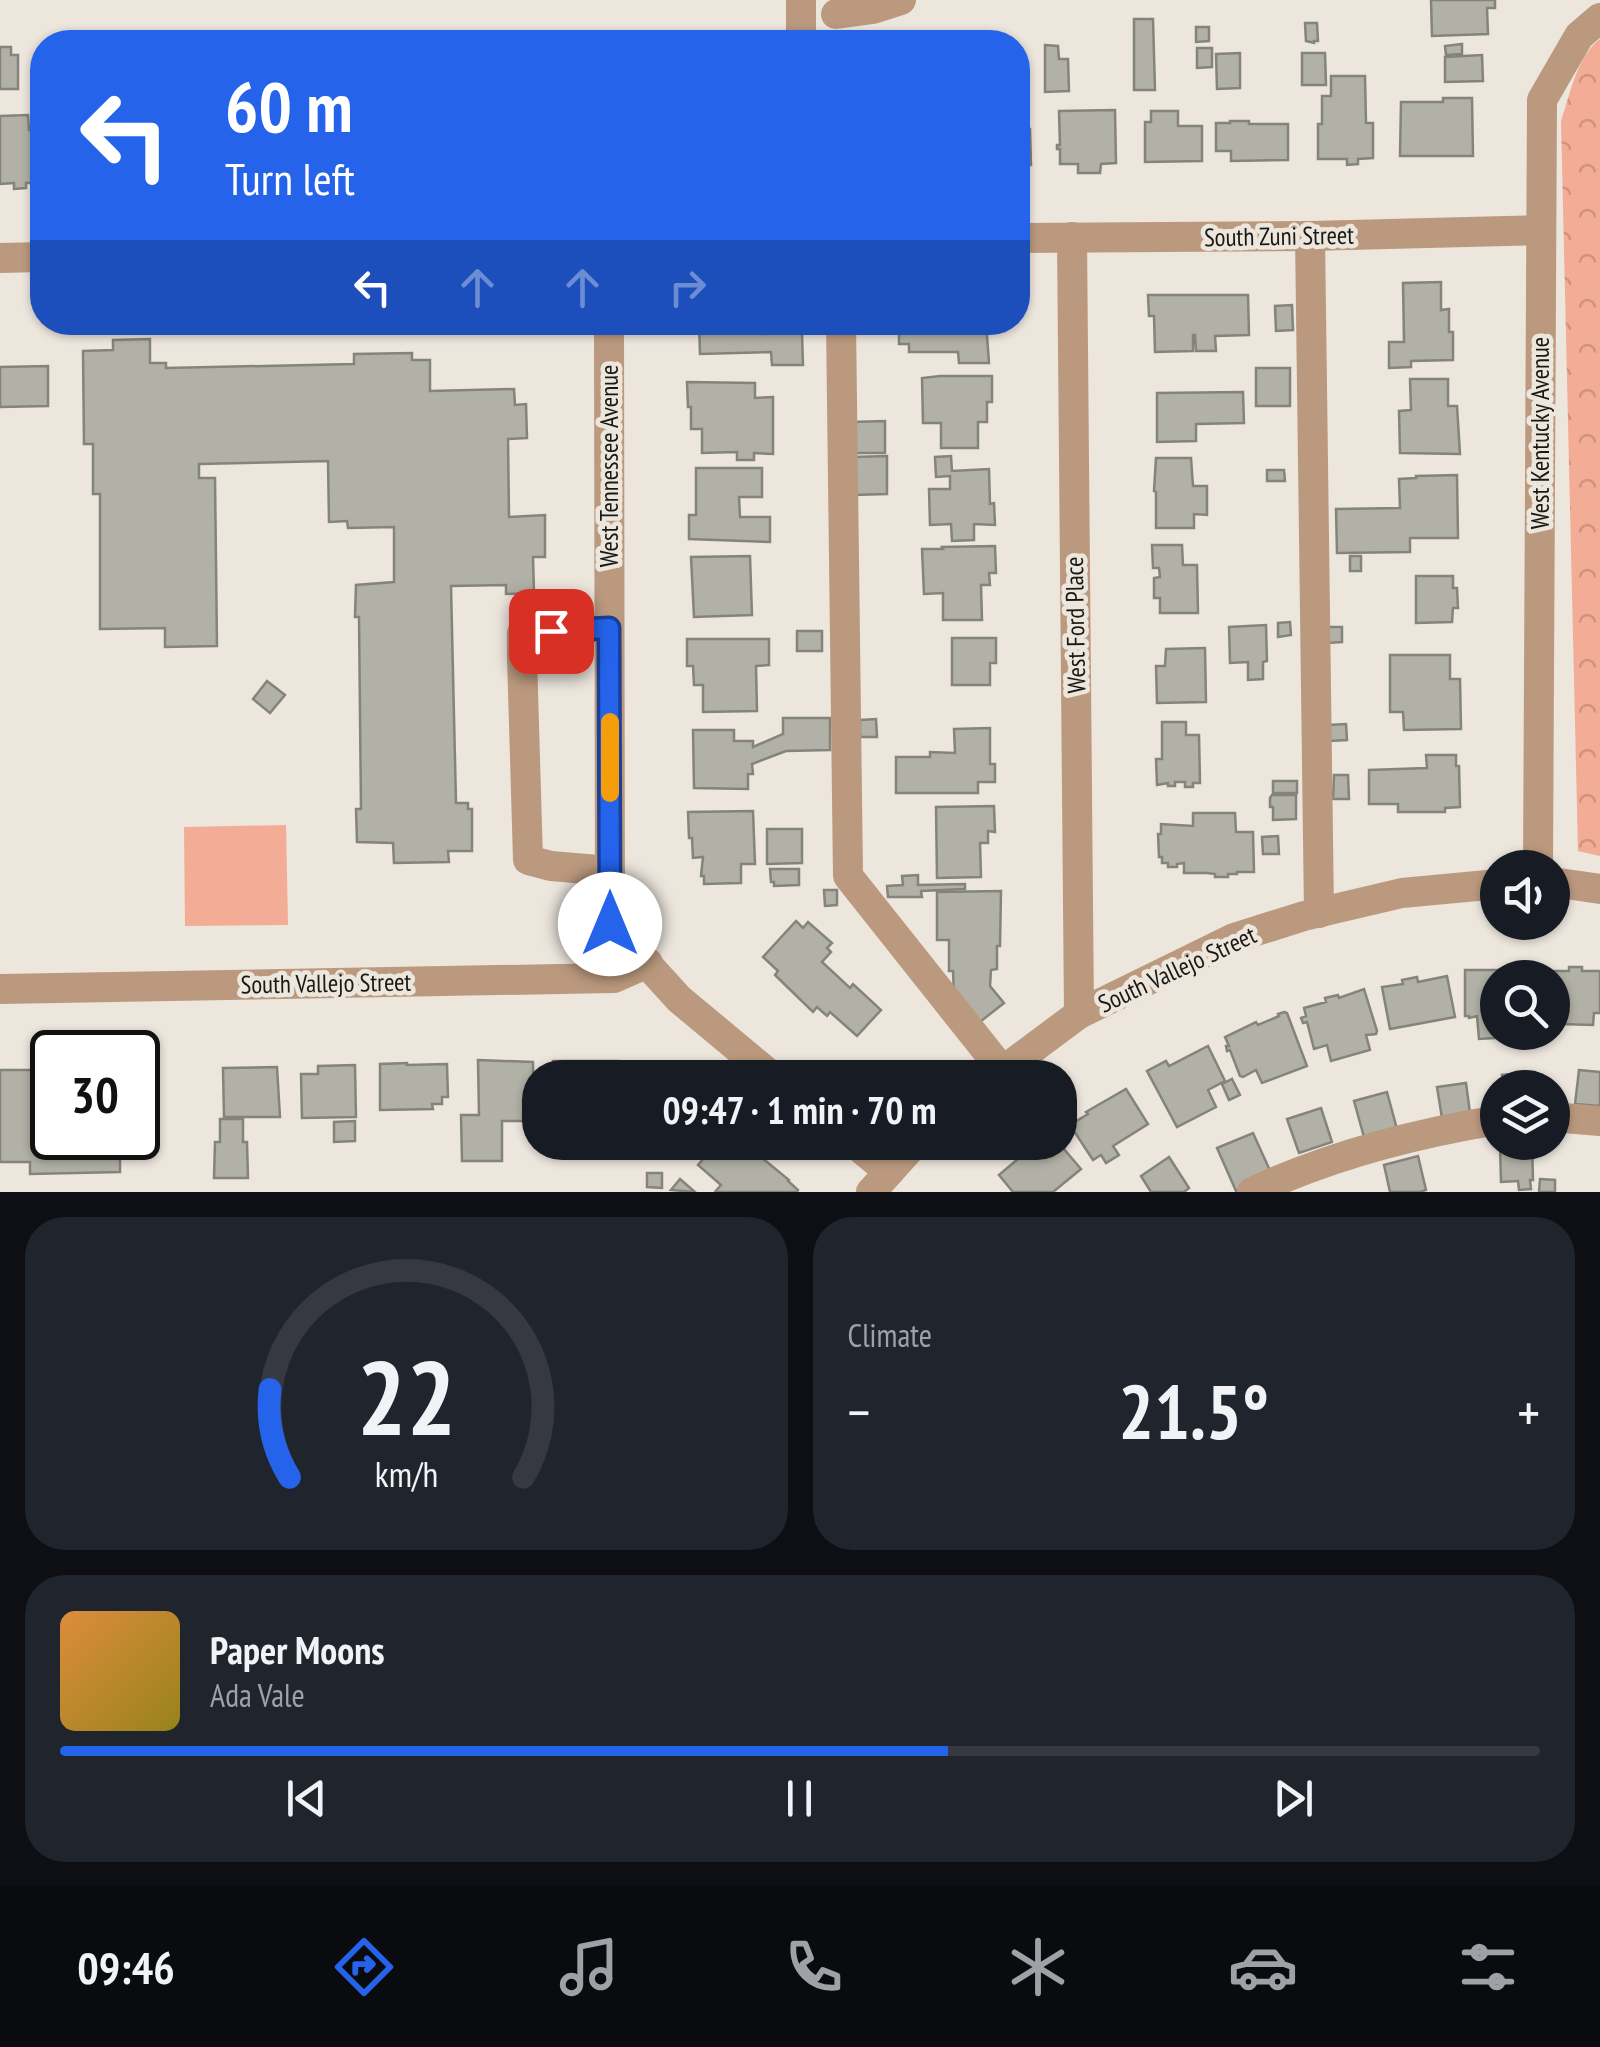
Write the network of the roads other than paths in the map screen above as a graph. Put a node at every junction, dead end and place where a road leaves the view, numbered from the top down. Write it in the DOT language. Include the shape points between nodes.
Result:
graph roads {
  1 [pos="800,0"];
  2 [pos="901,0"];
  3 [pos="836,14"];
  4 [pos="1600,18"];
  5 [pos="801,30"];
  6 [pos="1542,230"];
  7 [pos="1310,236"];
  8 [pos="1072,237"];
  9 [pos="1030,238"];
  10 [pos="30,257"];
  11 [pos="0,258"];
  12 [pos="609,335"];
  13 [pos="841,335"];
  14 [pos="609,628"];
  15 [pos="1538,850"];
  16 [pos="610,871"];
  17 [pos="1570,885"];
  18 [pos="1480,886"];
  19 [pos="1600,890"];
  20 [pos="1319,913"];
  21 [pos="648,963"];
  22 [pos="0,989"];
  23 [pos="1079,1014"];
  24 [pos="752,1060"];
  25 [pos="987,1060"];
  26 [pos="1017,1060"];
  27 [pos="1570,1119"];
  28 [pos="1600,1120"];
  29 [pos="1480,1123"];
  30 [pos="865,1160"];
  31 [pos="900,1160"];
  32 [pos="880,1182"];
  33 [pos="1252,1192"];
  1 -- 5 [label="street"];
  2 -- 3 [label="street"];
  4 -- 6 [label="street, West Kentucky Avenue" via="1579,36 1542,100"];
  6 -- 7 [label="street, South Zuni Street"];
  6 -- 15 [label="street, West Kentucky Avenue"];
  7 -- 8 [label="street, South Zuni Street"];
  7 -- 20 [label="street"];
  8 -- 9 [label="street, South Zuni Street"];
  8 -- 23 [label="street, West Ford Place"];
  10 -- 11 [label="street"];
  12 -- 14 [label="street, West Tennessee Avenue"];
  13 -- 25 [label="street" via="848,876"];
  14 -- 16 [label="street, West Tennessee Avenue"];
  14 -- 16 [label="street" via="522,632 522,657 528,860"];
  16 -- 21 [label="street, West Tennessee Avenue" via="610,924"];
  17 -- 19 [label="street"];
  18 -- 20 [label="street, South Vallejo Street" via="1402,893"];
  20 -- 23 [label="street, South Vallejo Street" via="1234,938"];
  21 -- 22 [label="street, South Vallejo Street" via="614,978"];
  21 -- 24 [label="street, West Tennessee Avenue" via="679,999"];
  23 -- 26 [label="street, South Vallejo Street"];
  27 -- 28 [label="street"];
  29 -- 33 [label="street" via="1354,1151"];
  30 -- 32 [label="street"];
  31 -- 32 [label="street"];
}
